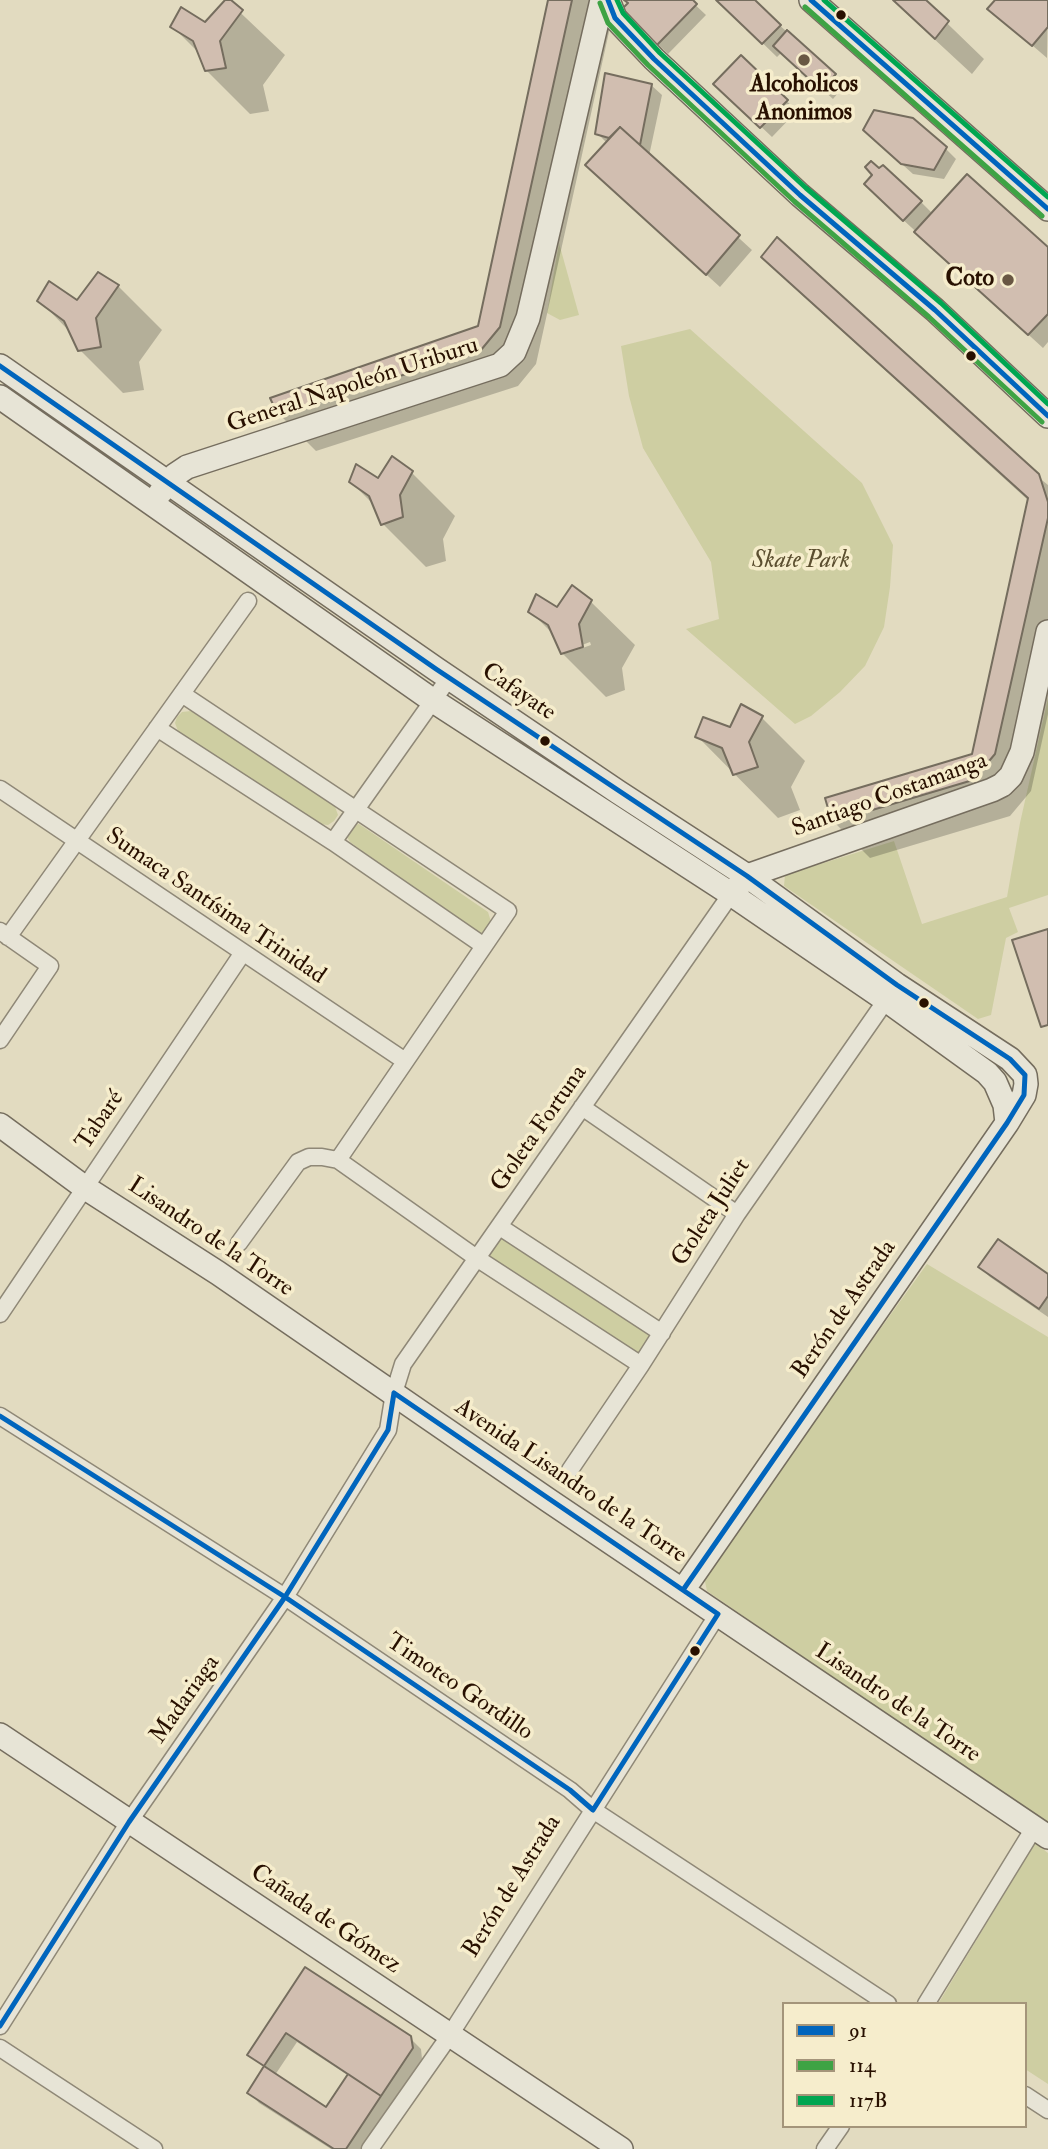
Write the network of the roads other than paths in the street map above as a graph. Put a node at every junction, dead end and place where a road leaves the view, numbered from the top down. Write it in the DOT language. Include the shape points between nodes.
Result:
graph roads {
  1 [pos="602,0"];
  2 [pos="608,0"];
  3 [pos="811,0"];
  4 [pos="1048,209"];
  5 [pos="0,366"];
  6 [pos="0,397"];
  7 [pos="1048,416"];
  8 [pos="167,483"];
  9 [pos="152,505"];
  10 [pos="248,601"];
  11 [pos="1048,632"];
  12 [pos="449,678"];
  13 [pos="182,694"];
  14 [pos="432,700"];
  15 [pos="157,727"];
  16 [pos="0,789"];
  17 [pos="356,810"];
  18 [pos="77,842"];
  19 [pos="333,842"];
  20 [pos="747,876"];
  21 [pos="732,894"];
  22 [pos="4,934"];
  23 [pos="484,946"];
  24 [pos="242,954"];
  25 [pos="892,993"];
  26 [pos="0,1040"];
  27 [pos="1010,1059"];
  28 [pos="405,1061"];
  29 [pos="582,1107"];
  30 [pos="1007,1123"];
  31 [pos="0,1125"];
  32 [pos="338,1160"];
  33 [pos="84,1187"];
  34 [pos="737,1214"];
  35 [pos="500,1227"];
  36 [pos="239,1243"];
  37 [pos="478,1259"];
  38 [pos="0,1314"];
  39 [pos="662,1333"];
  40 [pos="641,1365"];
  41 [pos="394,1393"];
  42 [pos="0,1416"];
  43 [pos="570,1470"];
  44 [pos="683,1590"];
  45 [pos="285,1597"];
  46 [pos="718,1614"];
  47 [pos="0,1735"];
  48 [pos="593,1810"];
  49 [pos="130,1822"];
  50 [pos="1041,1833"];
  51 [pos="885,2002"];
  52 [pos="927,2002"];
  53 [pos="0,2026"];
  54 [pos="450,2035"];
  55 [pos="0,2048"];
  56 [pos="1027,2096"];
  57 [pos="1048,2110"];
  58 [pos="840,2128"];
  59 [pos="154,2149"];
  60 [pos="370,2149"];
  61 [pos="621,2149"];
  62 [pos="825,2149"];
  1 -- 8 [label="street, General Napoleón Uriburu" via="527,318 514,352 500,365 187,467"];
  2 -- 7 [label="street" via="615,18 654,59"];
  3 -- 4 [label="street"];
  5 -- 8 [label="street, Cafayate"];
  6 -- 9 [label="street, Cafayate"];
  8 -- 9 [label="street, General Napoleón Uriburu"];
  8 -- 12 [label="street, Cafayate"];
  9 -- 14 [label="street, Cafayate"];
  10 -- 13 [label="street"];
  11 -- 20 [label="street, Santiago Costamanga" via="1022,752 1012,776 1002,785"];
  12 -- 14 [label="street"];
  12 -- 20 [label="street, Cafayate"];
  13 -- 15 [label="street"];
  13 -- 17 [label="street"];
  14 -- 17 [label="street"];
  14 -- 21 [label="street, Cafayate"];
  15 -- 18 [label="street"];
  15 -- 19 [label="street"];
  16 -- 18 [label="street, Sumaca Santísima Trinidad"];
  17 -- 19 [label="street"];
  17 -- 23 [label="street" via="509,911"];
  18 -- 22 [label="street"];
  18 -- 24 [label="street, Sumaca Santísima Trinidad"];
  19 -- 23 [label="street"];
  20 -- 21 [label="street"];
  20 -- 25 [label="street, Cafayate"];
  21 -- 25 [label="street, Cafayate"];
  21 -- 29 [label="street, Goleta Fortuna"];
  22 -- 26 [label="street" via="50,966"];
  23 -- 28 [label="street"];
  24 -- 28 [label="street, Sumaca Santísima Trinidad"];
  24 -- 33 [label="street, Tabaré"];
  25 -- 27 [label="street, Cafayate"];
  25 -- 30 [label="street, Cafayate" via="987,1073 1001,1093"];
  25 -- 34 [label="street, Goleta Juliet"];
  27 -- 30 [label="street, Berón de Astrada" via="1025,1075 1026,1084"];
  28 -- 32 [label="street"];
  29 -- 34 [label="street"];
  29 -- 35 [label="street, Goleta Fortuna"];
  30 -- 44 [label="street, Berón de Astrada"];
  31 -- 33 [label="street, Lisandro de la Torre"];
  32 -- 36 [label="street" via="309,1157 298,1162"];
  32 -- 37 [label="street"];
  33 -- 38 [label="street, Tabaré"];
  33 -- 41 [label="street, Lisandro de la Torre"];
  34 -- 39 [label="street, Goleta Juliet"];
  35 -- 37 [label="street, Goleta Fortuna"];
  35 -- 39 [label="street"];
  37 -- 40 [label="street"];
  37 -- 41 [label="street, Goleta Fortuna" via="403,1364"];
  39 -- 40 [label="street, Goleta Juliet"];
  40 -- 43 [label="street, Goleta Juliet"];
  41 -- 44 [label="street, Avenida Lisandro de la Torre"];
  41 -- 45 [label="street, Madariaga" via="388,1430"];
  42 -- 45 [label="street, Timoteo Gordillo"];
  44 -- 46 [label="street, Avenida Lisandro de la Torre"];
  45 -- 48 [label="street, Timoteo Gordillo"];
  45 -- 49 [label="street, Madariaga"];
  46 -- 48 [label="street, Berón de Astrada"];
  46 -- 50 [label="street, Lisandro de la Torre"];
  47 -- 49 [label="street, Cañada de Gómez"];
  48 -- 51 [label="street, Timoteo Gordillo"];
  48 -- 54 [label="street, Berón de Astrada"];
  49 -- 53 [label="street, Madariaga"];
  49 -- 54 [label="street, Cañada de Gómez"];
  50 -- 52 [label="street"];
  54 -- 60 [label="street, Berón de Astrada"];
  54 -- 61 [label="street, Cañada de Gómez"];
  55 -- 59 [label="street"];
  56 -- 57 [label="street"];
  58 -- 62 [label="street"];
}
